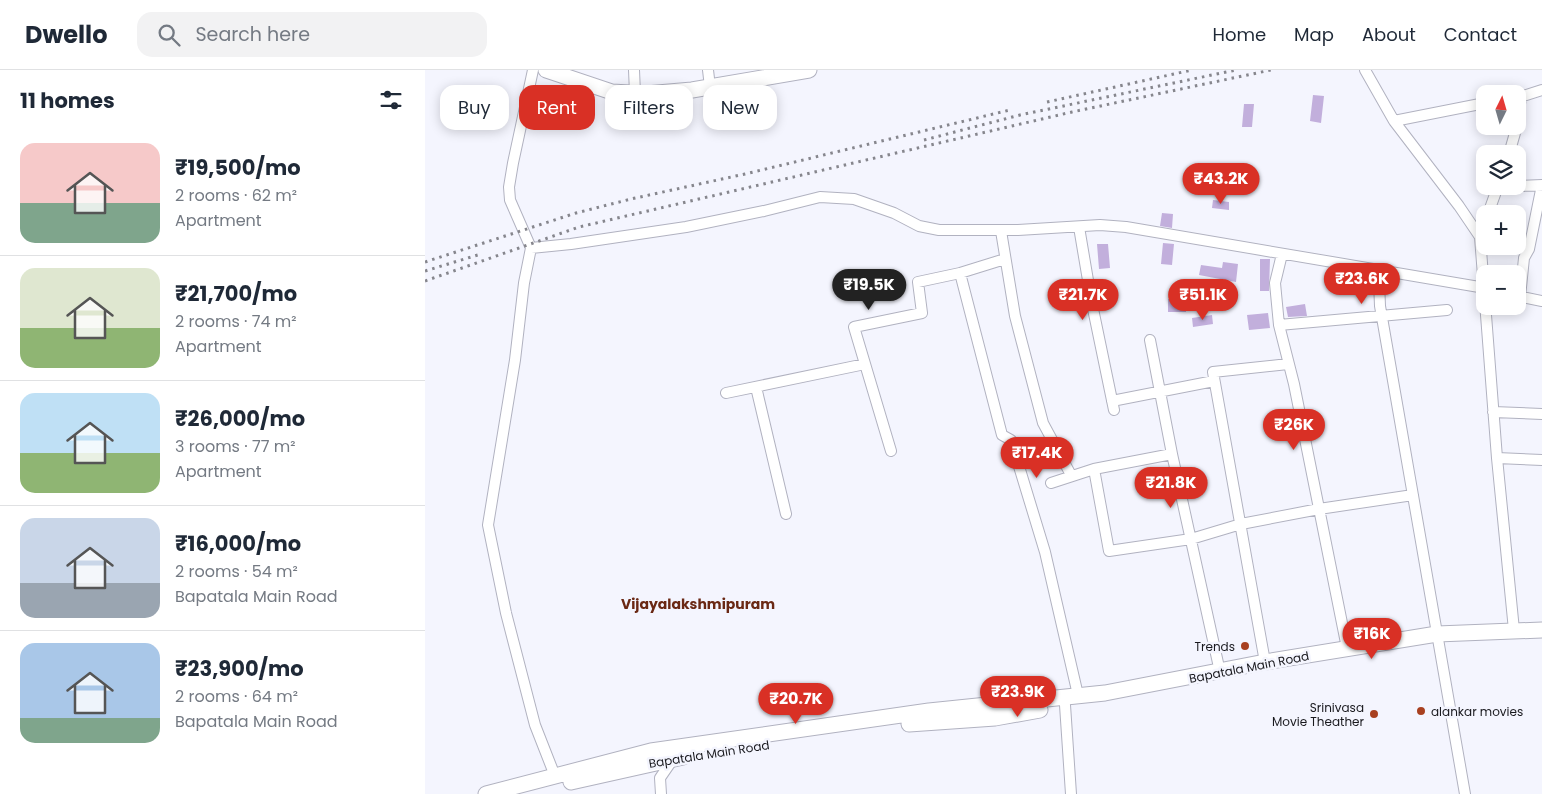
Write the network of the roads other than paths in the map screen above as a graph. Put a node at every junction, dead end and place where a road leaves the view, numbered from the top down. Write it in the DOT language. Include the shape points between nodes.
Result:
graph roads {
  1 [pos="533,70"];
  2 [pos="547,70"];
  3 [pos="634,70"];
  4 [pos="708,70"];
  5 [pos="809,70"];
  6 [pos="1365,70"];
  7 [pos="635,85"];
  8 [pos="710,85"];
  9 [pos="722,85"];
  10 [pos="605,89"];
  11 [pos="1542,90"];
  12 [pos="1526,95"];
  13 [pos="1476,105"];
  14 [pos="1395,121"];
  15 [pos="1526,186"];
  16 [pos="1542,186"];
  17 [pos="1079,227"];
  18 [pos="1538,229"];
  19 [pos="1001,231"];
  20 [pos="1476,231"];
  21 [pos="531,248"];
  22 [pos="1282,254"];
  23 [pos="1005,259"];
  24 [pos="1523,265"];
  25 [pos="1384,272"];
  26 [pos="960,273"];
  27 [pos="1476,287"];
  28 [pos="1526,298"];
  29 [pos="1542,301"];
  30 [pos="1447,310"];
  31 [pos="1382,315"];
  32 [pos="1486,315"];
  33 [pos="1279,324"];
  34 [pos="1150,340"];
  35 [pos="865,364"];
  36 [pos="1288,364"];
  37 [pos="1214,381"];
  38 [pos="756,387"];
  39 [pos="1161,392"];
  40 [pos="726,393"];
  41 [pos="1493,412"];
  42 [pos="1542,414"];
  43 [pos="891,451"];
  44 [pos="1172,454"];
  45 [pos="1497,458"];
  46 [pos="1542,460"];
  47 [pos="1094,469"];
  48 [pos="1071,475"];
  49 [pos="1051,483"];
  50 [pos="1413,494"];
  51 [pos="1319,509"];
  52 [pos="786,514"];
  53 [pos="1241,524"];
  54 [pos="1191,538"];
  55 [pos="1514,630"];
  56 [pos="1542,630"];
  57 [pos="1437,634"];
  58 [pos="1347,648"];
  59 [pos="1265,662"];
  60 [pos="1220,672"];
  61 [pos="1105,693"];
  62 [pos="1078,696"];
  63 [pos="1064,701"];
  64 [pos="674,758"];
  65 [pos="555,776"];
  66 [pos="486,794"];
  67 [pos="521,794"];
  68 [pos="661,794"];
  69 [pos="1071,794"];
  70 [pos="1465,794"];
  1 -- 21 [label="street" via="509,187 510,200"];
  2 -- 10 [label="main road"];
  3 -- 7 [label="street"];
  4 -- 8 [label="street"];
  5 -- 9 [label="main road"];
  6 -- 14 [label="street"];
  11 -- 12 [label="street"];
  13 -- 14 [label="street"];
  14 -- 20 [label="street"];
  15 -- 16 [label="street"];
  16 -- 18 [label="street"];
  17 -- 19 [label="street"];
  17 -- 22 [label="street" via="1125,228"];
  17 -- 39 [label="street" via="1113,405"];
  18 -- 24 [label="street"];
  19 -- 21 [label="street" via="939,230 919,226 854,199 820,197 686,227"];
  19 -- 23 [label="street"];
  21 -- 65 [label="street" via="488,525 505,613 525,688"];
  22 -- 25 [label="street"];
  22 -- 33 [label="street" via="1275,283"];
  23 -- 26 [label="street"];
  23 -- 48 [label="street" via="1015,316 1043,423"];
  25 -- 27 [label="street"];
  25 -- 31 [label="street" via="1379,282"];
  26 -- 35 [label="street" via="918,282 922,313 854,327"];
  26 -- 62 [label="street" via="1002,435 1011,440 1040,534"];
  28 -- 29 [label="street"];
  30 -- 31 [label="street"];
  31 -- 33 [label="street"];
  31 -- 50 [label="street"];
  32 -- 41 [label="street"];
  33 -- 36 [label="street"];
  34 -- 39 [label="street"];
  35 -- 38 [label="street"];
  35 -- 43 [label="street"];
  36 -- 37 [label="street" via="1213,372"];
  36 -- 51 [label="street"];
  37 -- 39 [label="street"];
  37 -- 53 [label="street"];
  38 -- 40 [label="street"];
  38 -- 52 [label="street"];
  39 -- 44 [label="street"];
  41 -- 42 [label="street"];
  41 -- 45 [label="street"];
  44 -- 47 [label="street"];
  44 -- 54 [label="street"];
  45 -- 46 [label="street"];
  45 -- 55 [label="street"];
  47 -- 48 [label="street"];
  47 -- 54 [label="street" via="1109,551"];
  48 -- 49 [label="street"];
  50 -- 51 [label="street"];
  50 -- 57 [label="street"];
  51 -- 53 [label="street"];
  51 -- 58 [label="street"];
  53 -- 54 [label="street"];
  53 -- 59 [label="street"];
  54 -- 60 [label="street"];
  55 -- 56 [label="main road, Bapatala Main Road"];
  55 -- 57 [label="main road, Bapatala Main Road"];
  57 -- 58 [label="main road, Bapatala Main Road"];
  57 -- 70 [label="street"];
  58 -- 59 [label="main road, Bapatala Main Road"];
  59 -- 60 [label="main road, Bapatala Main Road"];
  60 -- 61 [label="main road, Bapatala Main Road"];
  61 -- 62 [label="main road, Bapatala Main Road"];
  61 -- 63 [label="main road, Bapatala Main Road" via="1091,700"];
  62 -- 63 [label="main road, Bapatala Main Road"];
  63 -- 64 [label="main road, Bapatala Main Road" via="995,718 923,722"];
  63 -- 65 [label="main road, Bapatala Main Road" via="929,711 651,752"];
  63 -- 69 [label="street"];
  64 -- 67 [label="main road, Bapatala Main Road"];
  64 -- 68 [label="street" via="659,778"];
  65 -- 66 [label="main road, Bapatala Main Road"];
}
